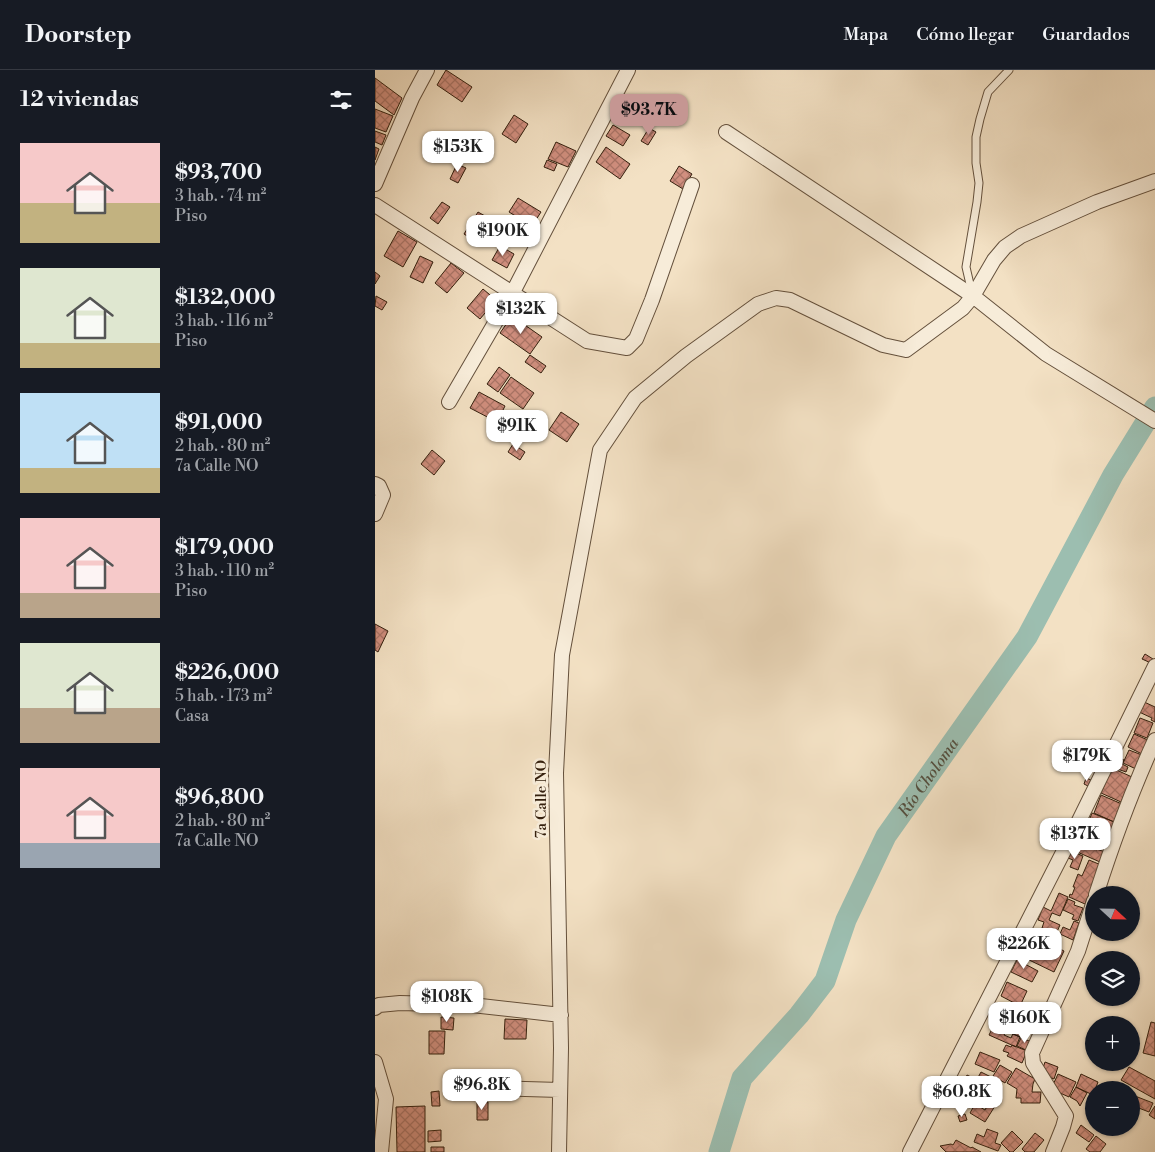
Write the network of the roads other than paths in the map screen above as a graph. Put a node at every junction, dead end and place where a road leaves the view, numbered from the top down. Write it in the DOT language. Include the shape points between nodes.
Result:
graph roads {
  1 [pos="427,70"];
  2 [pos="627,70"];
  3 [pos="1009,70"];
  4 [pos="726,132"];
  5 [pos="1155,181"];
  6 [pos="375,184"];
  7 [pos="692,185"];
  8 [pos="375,205"];
  9 [pos="513,292"];
  10 [pos="973,296"];
  11 [pos="449,402"];
  12 [pos="1155,421"];
  13 [pos="375,484"];
  14 [pos="375,514"];
  15 [pos="1155,666"];
  16 [pos="1155,740"];
  17 [pos="1099,886"];
  18 [pos="1085,927"];
  19 [pos="375,1008"];
  20 [pos="561,1015"];
  21 [pos="375,1062"];
  22 [pos="457,1087"];
  23 [pos="560,1090"];
  24 [pos="381,1152"];
  25 [pos="559,1152"];
  26 [pos="910,1152"];
  27 [pos="1053,1152"];
  1 -- 6 [label="street"];
  2 -- 9 [label="street"];
  3 -- 10 [label="lane" via="988,92 976,137 979,183 966,267"];
  4 -- 10 [label="street"];
  5 -- 10 [label="street" via="1097,202 1021,236 994,260"];
  7 -- 9 [label="street" via="652,300 636,339 627,348 587,340"];
  8 -- 9 [label="street"];
  9 -- 11 [label="street"];
  10 -- 12 [label="street" via="1046,354"];
  10 -- 20 [label="street, 7a Calle NO" via="963,308 907,350 883,345 790,300 777,298 758,304 635,398 600,450 562,655 556,773"];
  13 -- 14 [label="street" via="383,495"];
  15 -- 26 [label="street"];
  16 -- 17 [label="street" via="1139,774"];
  18 -- 27 [label="street" via="1032,1053 1033,1063 1066,1116"];
  19 -- 20 [label="street" via="400,1003 472,1005"];
  20 -- 23 [label="street, 7a Calle NO"];
  21 -- 24 [label="street" via="386,1099"];
  22 -- 23 [label="street"];
  23 -- 25 [label="street, 7a Calle NO"];
}
